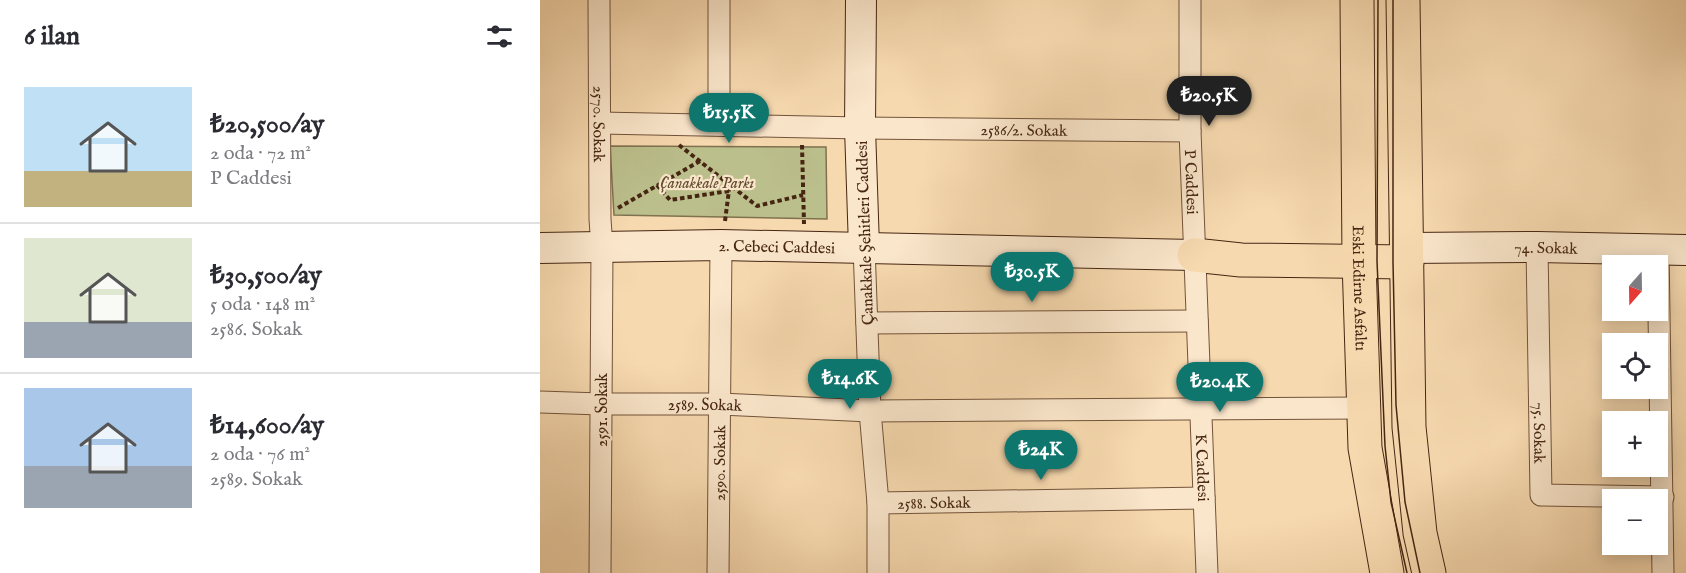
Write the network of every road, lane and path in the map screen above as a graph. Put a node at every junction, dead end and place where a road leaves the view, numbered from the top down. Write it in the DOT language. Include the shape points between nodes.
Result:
graph roads {
  1 [pos="599,0"];
  2 [pos="719,0"];
  3 [pos="861,0"];
  4 [pos="1190,0"];
  5 [pos="1357,0"];
  6 [pos="1403,0"];
  7 [pos="600,123"];
  8 [pos="719,124"];
  9 [pos="801,126"];
  10 [pos="860,128"];
  11 [pos="1190,131"];
  12 [pos="729,184"];
  13 [pos="657,185"];
  14 [pos="601,234"];
  15 [pos="721,245"];
  16 [pos="864,247"];
  17 [pos="540,248"];
  18 [pos="1537,248"];
  19 [pos="1672,250"];
  20 [pos="1359,253"];
  21 [pos="1194,255"];
  22 [pos="1407,255"];
  23 [pos="1197,321"];
  24 [pos="867,323"];
  25 [pos="540,402"];
  26 [pos="601,404"];
  27 [pos="720,404"];
  28 [pos="1200,408"];
  29 [pos="1364,408"];
  30 [pos="870,411"];
  31 [pos="1663,489"];
  32 [pos="1602,496"];
  33 [pos="1204,498"];
  34 [pos="878,503"];
  35 [pos="1663,555"];
  36 [pos="600,573"];
  37 [pos="718,573"];
  38 [pos="878,573"];
  39 [pos="1207,573"];
  40 [pos="1387,573"];
  41 [pos="1429,573"];
  42 [pos="1663,573"];
  1 -- 7 [label="street, 2570. Sokak"];
  2 -- 8 [label="street"];
  3 -- 10 [label="main road, Çanakkale Şehitleri Caddesi"];
  4 -- 11 [label="street, P Caddesi"];
  5 -- 20 [label="main road, Eski Edirne Asfaltı"];
  6 -- 22 [label="main road"];
  7 -- 8 [label="street, 2586/2. Sokak"];
  7 -- 14 [label="street, 2570. Sokak"];
  8 -- 9 [label="street, 2586/2. Sokak"];
  9 -- 10 [label="street, 2586/2. Sokak"];
  9 -- 12 [label="path" via="803,195 757,206"];
  10 -- 11 [label="street, 2586/2. Sokak"];
  10 -- 16 [label="main road, Çanakkale Şehitleri Caddesi"];
  11 -- 21 [label="street, P Caddesi"];
  12 -- 13 [label="path" via="700,161"];
  12 -- 13 [label="path" via="729,191 670,200"];
  13 -- 14 [label="path"];
  14 -- 15 [label="main road, 2. Cebeci Caddesi"];
  14 -- 17 [label="main road, 2. Cebeci Caddesi"];
  14 -- 26 [label="street, 2591. Sokak"];
  15 -- 16 [label="main road, 2. Cebeci Caddesi"];
  15 -- 27 [label="street, 2590. Sokak"];
  16 -- 21 [label="main road, 2. Cebeci Caddesi"];
  16 -- 24 [label="street, Çanakkale Şehitleri Caddesi"];
  18 -- 19 [label="main road, 74. Sokak"];
  18 -- 22 [label="main road, 74. Sokak"];
  18 -- 32 [label="street, 75. Sokak" via="1541,495"];
  19 -- 31 [label="street"];
  20 -- 21 [label="main road" via="1241,260"];
  20 -- 22 [label="main road"];
  20 -- 29 [label="main road, Eski Edirne Asfaltı"];
  21 -- 23 [label="street, K Caddesi"];
  22 -- 41 [label="main road" via="1410,427 1420,532"];
  23 -- 24 [label="street"];
  23 -- 28 [label="street, K Caddesi"];
  24 -- 30 [label="street, Çanakkale Şehitleri Caddesi"];
  25 -- 26 [label="street, 2589. Sokak"];
  26 -- 27 [label="street, 2589. Sokak"];
  26 -- 36 [label="street, 2591. Sokak"];
  27 -- 30 [label="street, 2589. Sokak"];
  27 -- 37 [label="street, 2590. Sokak"];
  28 -- 29 [label="street, 2589. Sokak"];
  28 -- 30 [label="street, 2589. Sokak"];
  28 -- 33 [label="street, K Caddesi"];
  29 -- 40 [label="main road, Eski Edirne Asfaltı" via="1365,448"];
  30 -- 34 [label="street, Çanakkale Şehitleri Caddesi"];
  33 -- 34 [label="street, 2588. Sokak"];
  33 -- 39 [label="street, K Caddesi"];
  34 -- 38 [label="street, Çanakkale Şehitleri Caddesi"];
  35 -- 42 [label="street"];
}
